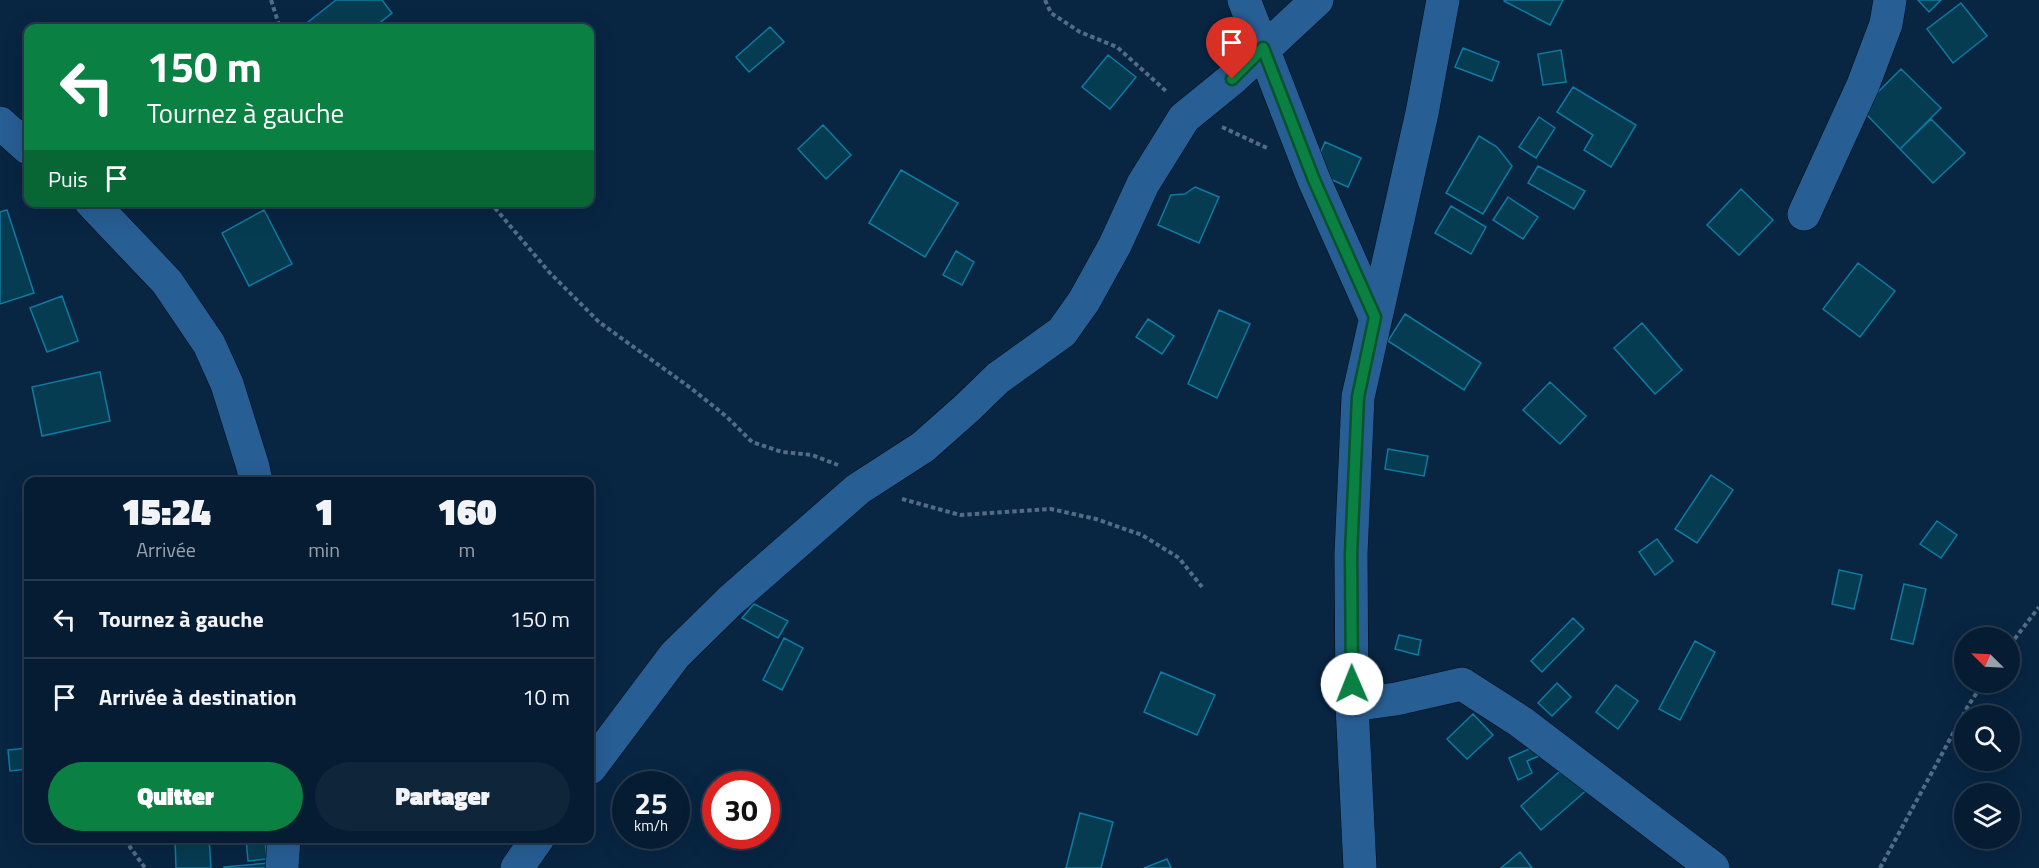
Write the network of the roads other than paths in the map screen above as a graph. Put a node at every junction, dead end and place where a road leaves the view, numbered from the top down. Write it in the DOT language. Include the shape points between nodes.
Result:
graph roads {
  1 [pos="1244,0"];
  2 [pos="1317,0"];
  3 [pos="1443,0"];
  4 [pos="1890,0"];
  5 [pos="1263,48"];
  6 [pos="0,123"];
  7 [pos="24,144"];
  8 [pos="96,207"];
  9 [pos="1804,214"];
  10 [pos="1375,317"];
  11 [pos="255,477"];
  12 [pos="1352,705"];
  13 [pos="594,763"];
  14 [pos="284,843"];
  15 [pos="534,843"];
  16 [pos="282,868"];
  17 [pos="517,868"];
  18 [pos="1360,868"];
  19 [pos="1713,868"];
  1 -- 5 [label="street"];
  2 -- 5 [label="street"];
  3 -- 10 [label="street" via="1422,113"];
  4 -- 9 [label="street" via="1886,24 1863,85"];
  5 -- 10 [label="street" via="1314,180"];
  5 -- 13 [label="street" via="1184,118 1143,184 1084,301 1062,332 998,378 923,447 858,489 730,601 675,655"];
  6 -- 7 [label="street"];
  8 -- 11 [label="street" via="167,282 209,344 227,384"];
  10 -- 12 [label="street" via="1358,397 1351,554"];
  12 -- 18 [label="street"];
  12 -- 19 [label="street" via="1462,684 1521,722"];
  14 -- 16 [label="street"];
  15 -- 17 [label="street"];
}
